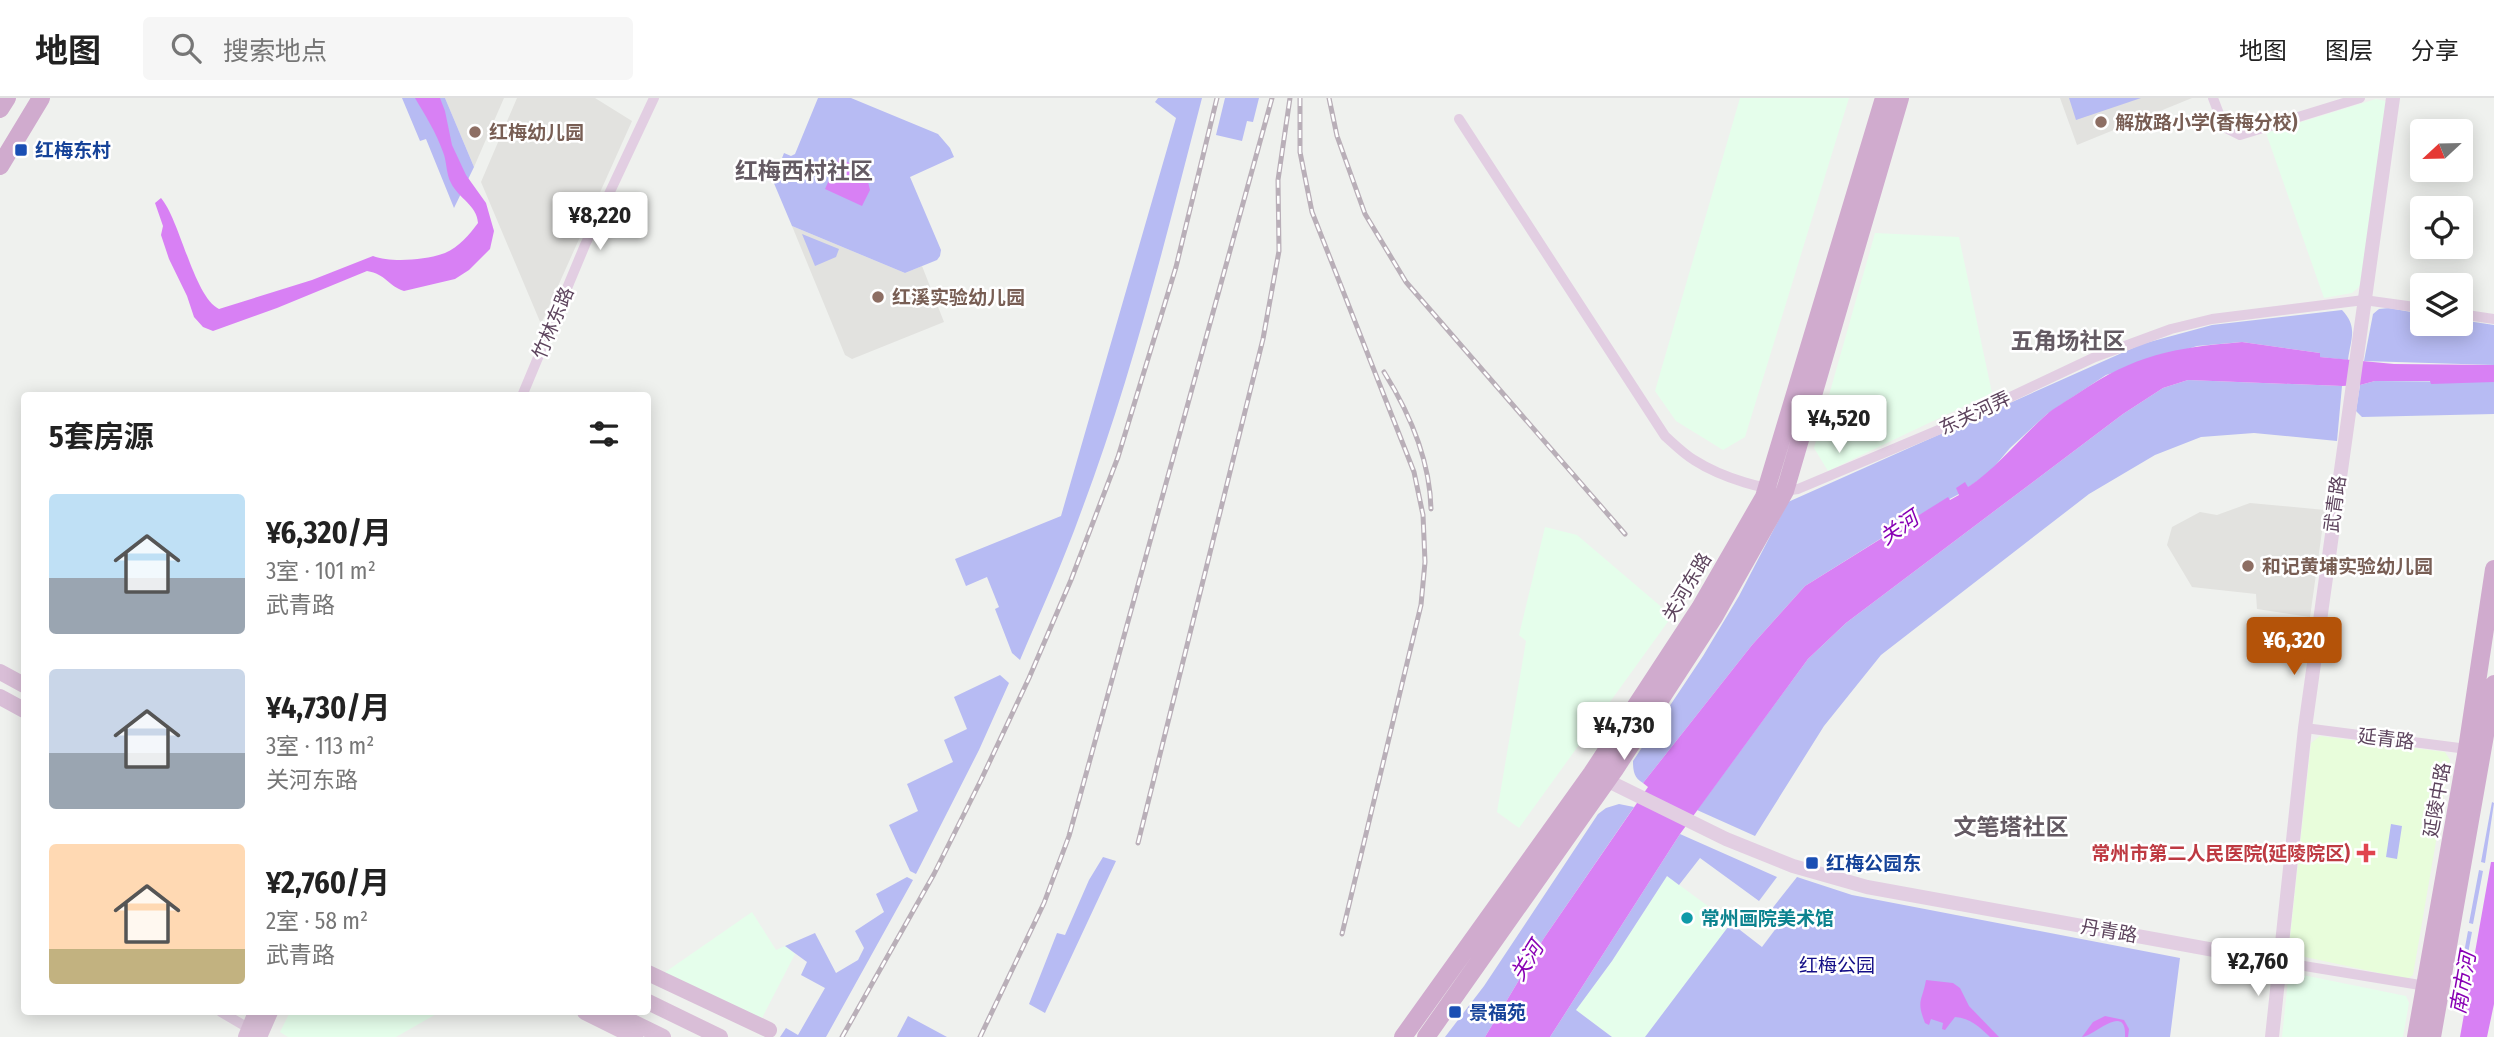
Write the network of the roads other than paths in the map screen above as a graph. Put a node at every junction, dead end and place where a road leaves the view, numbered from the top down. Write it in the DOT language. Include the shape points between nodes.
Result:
graph roads {
  1 [pos="7,98"];
  2 [pos="41,98"];
  3 [pos="654,98"];
  4 [pos="1884,98"];
  5 [pos="1900,98"];
  6 [pos="2213,98"];
  7 [pos="2360,98"];
  8 [pos="2393,98"];
  9 [pos="0,109"];
  10 [pos="1459,118"];
  11 [pos="0,166"];
  12 [pos="2364,300"];
  13 [pos="2410,306"];
  14 [pos="2473,316"];
  15 [pos="2494,319"];
  16 [pos="524,392"];
  17 [pos="1776,489"];
  18 [pos="2494,569"];
  19 [pos="0,672"];
  20 [pos="21,683"];
  21 [pos="2494,684"];
  22 [pos="0,697"];
  23 [pos="21,708"];
  24 [pos="2305,728"];
  25 [pos="2467,749"];
  26 [pos="1602,774"];
  27 [pos="2280,962"];
  28 [pos="651,974"];
  29 [pos="2426,986"];
  30 [pos="651,1003"];
  31 [pos="225,1015"];
  32 [pos="256,1015"];
  33 [pos="268,1015"];
  34 [pos="591,1015"];
  35 [pos="618,1015"];
  36 [pos="769,1030"];
  37 [pos="255,1035"];
  38 [pos="635,1037"];
  39 [pos="663,1037"];
  40 [pos="720,1037"];
  41 [pos="1403,1037"];
  42 [pos="1426,1037"];
  43 [pos="2272,1037"];
  44 [pos="2416,1037"];
  45 [pos="2432,1037"];
  1 -- 9 [label="main road"];
  2 -- 11 [label="main road"];
  3 -- 16 [label="street, 竹林东路" via="585,245"];
  4 -- 17 [label="main road, 关河东路"];
  5 -- 17 [label="main road, 关河东路"];
  6 -- 7 [label="street" via="2224,127 2240,135"];
  8 -- 12 [label="street, 武青路"];
  10 -- 17 [label="street" via="1665,436 1694,460 1739,481"];
  12 -- 13 [label="street, 东关河弄"];
  12 -- 17 [label="street, 东关河弄" via="2212,319 2140,339 1798,489"];
  12 -- 24 [label="street, 武青路"];
  14 -- 15 [label="street"];
  17 -- 26 [label="main road, 关河东路" via="1714,617"];
  18 -- 25 [label="main road, 延陵中路"];
  19 -- 20 [label="main road"];
  21 -- 45 [label="main road, 延陵中路"];
  22 -- 23 [label="main road"];
  24 -- 25 [label="street, 延青路"];
  24 -- 27 [label="street, 武青路"];
  25 -- 29 [label="main road, 延陵中路"];
  26 -- 27 [label="street, 丹青路" via="1793,866 1867,887"];
  26 -- 41 [label="main road, 关河东路"];
  26 -- 42 [label="main road, 关河东路"];
  27 -- 29 [label="street, 丹青路"];
  27 -- 43 [label="street, 武青路"];
  28 -- 36 [label="main road"];
  29 -- 44 [label="main road, 延陵中路"];
  30 -- 40 [label="main road"];
  31 -- 37 [label="street"];
  32 -- 37 [label="main road"];
  33 -- 37 [label="main road"];
  34 -- 38 [label="main road"];
  35 -- 39 [label="main road"];
}
